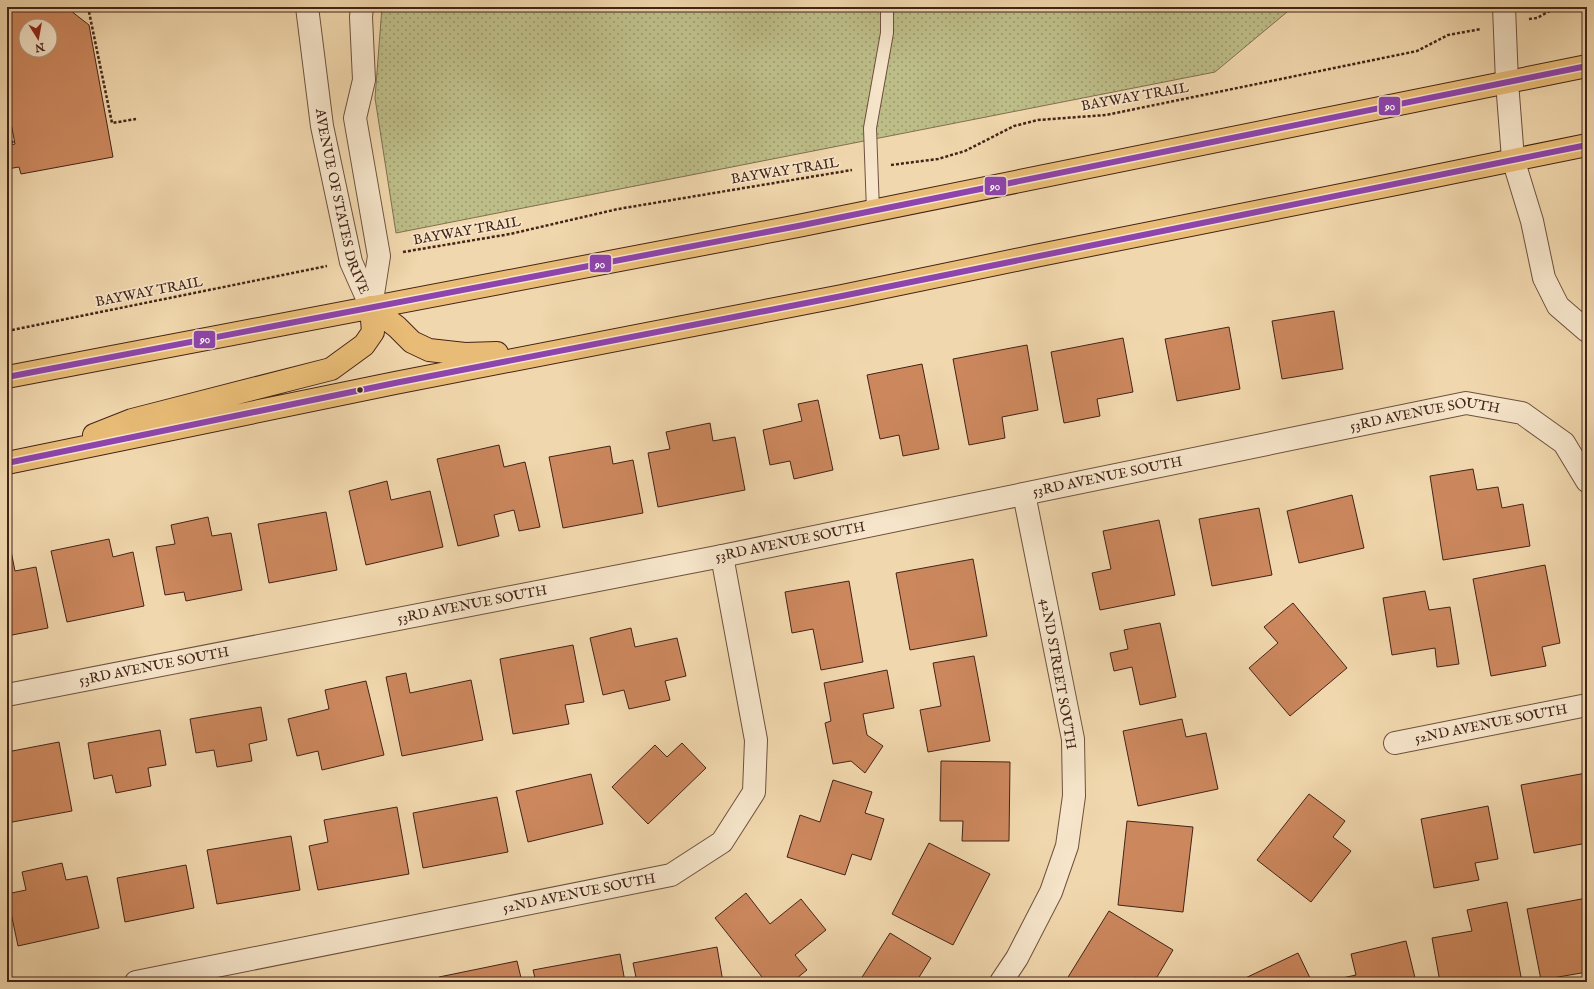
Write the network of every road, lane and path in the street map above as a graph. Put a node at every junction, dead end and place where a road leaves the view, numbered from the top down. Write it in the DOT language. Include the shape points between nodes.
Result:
graph roads {
  1 [pos="88,7"];
  2 [pos="307,7"];
  3 [pos="362,7"];
  4 [pos="887,7"];
  5 [pos="1557,7"];
  6 [pos="1504,16"];
  7 [pos="1587,66"];
  8 [pos="1507,82"];
  9 [pos="136,119"];
  10 [pos="7,138"];
  11 [pos="15,144"];
  12 [pos="1587,145"];
  13 [pos="1513,159"];
  14 [pos="872,168"];
  15 [pos="873,211"];
  16 [pos="379,256"];
  17 [pos="351,262"];
  18 [pos="371,307"];
  19 [pos="7,331"];
  20 [pos="1587,331"];
  21 [pos="558,352"];
  22 [pos="7,377"];
  23 [pos="39,457"];
  24 [pos="7,463"];
  25 [pos="1587,481"];
  26 [pos="1024,494"];
  27 [pos="722,556"];
  28 [pos="7,695"];
  29 [pos="1587,705"];
  30 [pos="1395,743"];
  31 [pos="136,982"];
  32 [pos="1001,982"];
  1 -- 9 [label="path" via="112,123"];
  2 -- 17 [label="street, AVENUE OF STATES DRIVE" via="322,126"];
  3 -- 16 [label="street, AVENUE OF STATES DRIVE" via="364,80 355,118"];
  4 -- 14 [label="lane" via="887,33 870,128"];
  5 -- 6 [label="path, BAYWAY TRAIL" via="1537,18"];
  6 -- 8 [label="street"];
  6 -- 14 [label="path, BAYWAY TRAIL" via="1448,35 1417,52 1106,115 1038,120 1014,126 965,151 938,159"];
  7 -- 8 [label="main road"];
  8 -- 13 [label="street"];
  8 -- 15 [label="main road"];
  10 -- 11 [label="path"];
  12 -- 13 [label="main road"];
  13 -- 20 [label="street" via="1532,221 1544,278 1558,306"];
  13 -- 21 [label="main road"];
  14 -- 15 [label="lane"];
  14 -- 16 [label="path, BAYWAY TRAIL" via="618,209 510,234"];
  15 -- 18 [label="main road"];
  16 -- 18 [label="street, AVENUE OF STATES DRIVE"];
  17 -- 18 [label="street, AVENUE OF STATES DRIVE"];
  17 -- 19 [label="path, BAYWAY TRAIL"];
  18 -- 21 [label="main road" via="412,342 429,350 465,354"];
  18 -- 22 [label="main road"];
  18 -- 23 [label="main road" via="373,332 364,345 331,369 132,420"];
  21 -- 23 [label="main road"];
  23 -- 24 [label="main road"];
  25 -- 26 [label="street, 53RD AVENUE SOUTH" via="1564,443 1522,413 1466,403"];
  26 -- 27 [label="street, 53RD AVENUE SOUTH"];
  26 -- 32 [label="street, 42ND STREET SOUTH" via="1073,739 1074,796 1067,846 1051,892 1017,958"];
  27 -- 28 [label="street, 53RD AVENUE SOUTH"];
  27 -- 31 [label="street, 52ND AVENUE SOUTH" via="756,740 754,792 722,842 671,875"];
  29 -- 30 [label="street, 52ND AVENUE SOUTH"];
}
